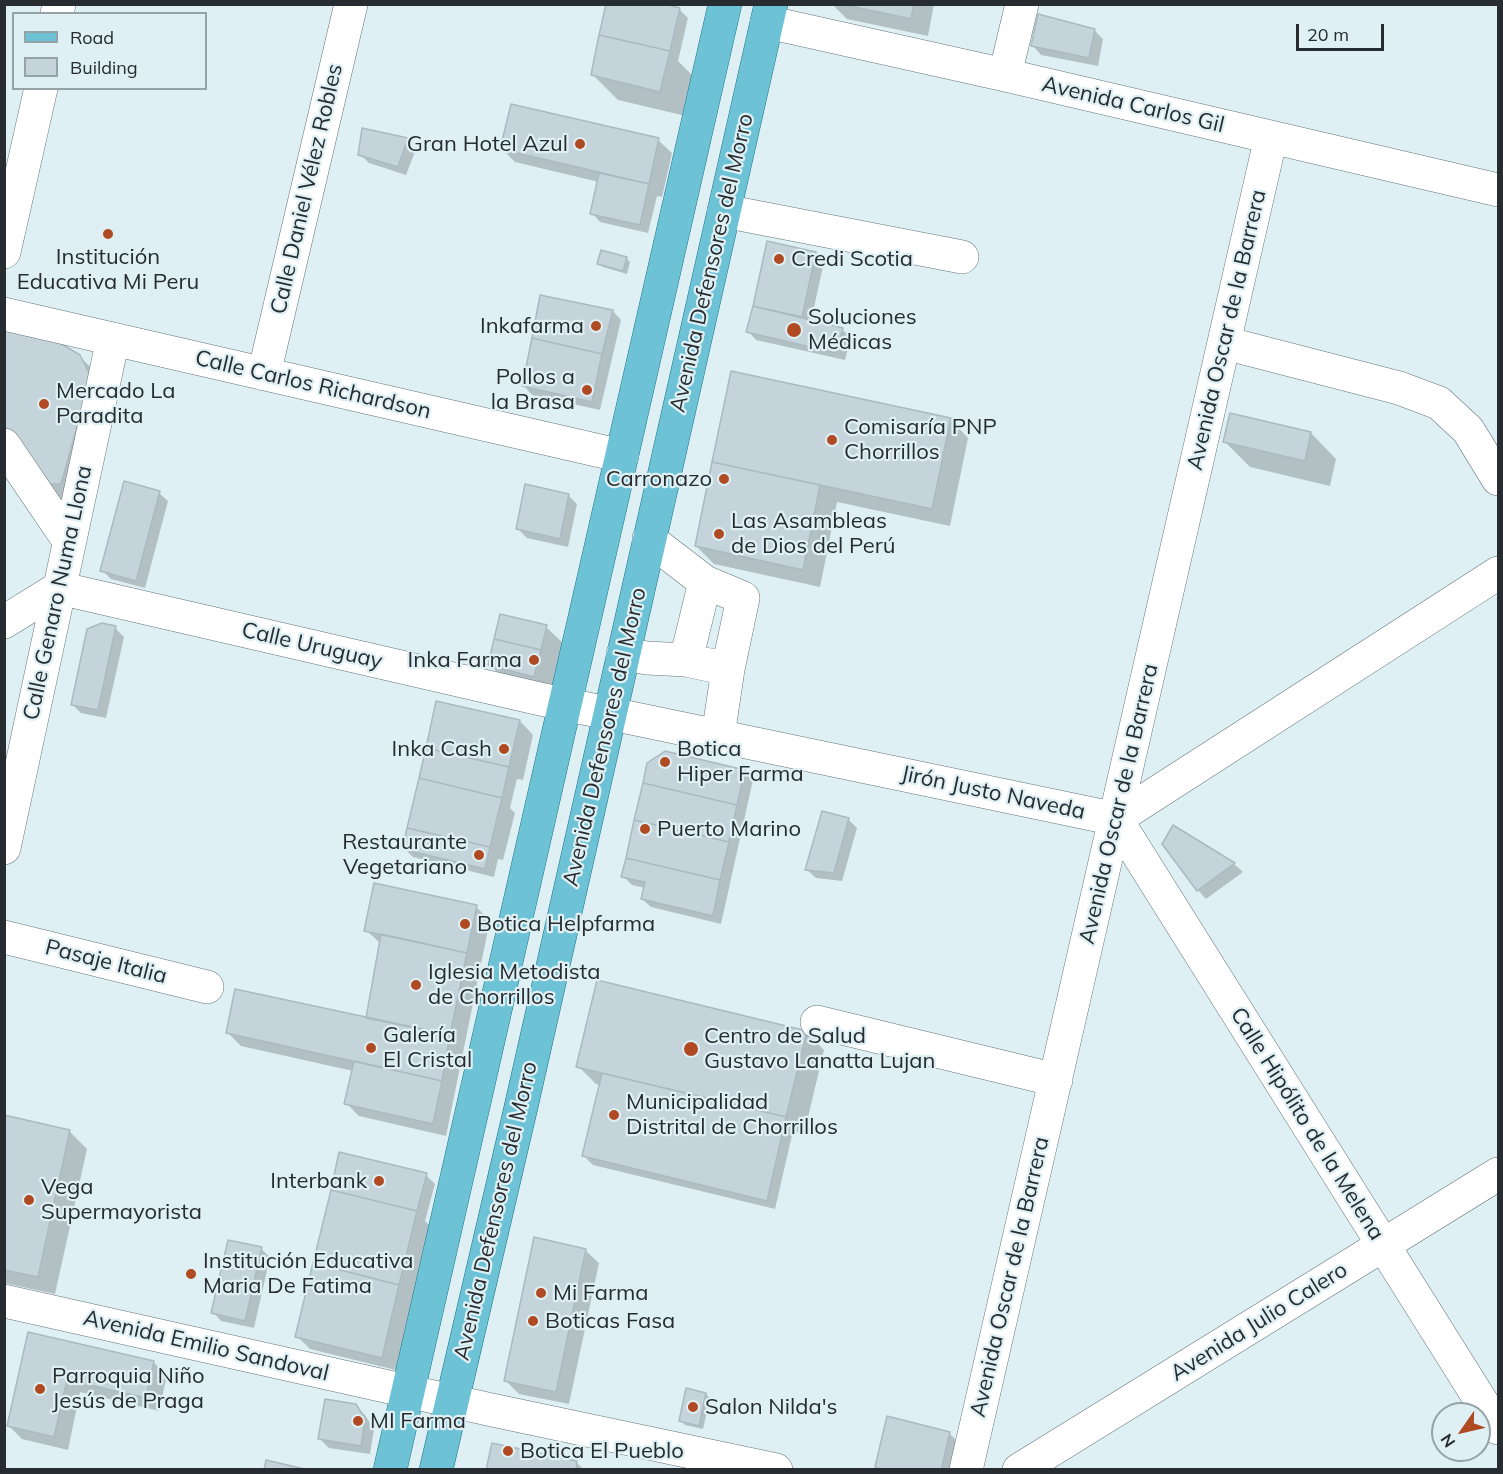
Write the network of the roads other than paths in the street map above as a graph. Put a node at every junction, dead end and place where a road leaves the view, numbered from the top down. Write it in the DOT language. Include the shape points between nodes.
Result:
graph roads {
  1 [pos="351,4"];
  2 [pos="724,4"];
  3 [pos="1022,4"];
  4 [pos="769,13"];
  5 [pos="1005,75"];
  6 [pos="40,90"];
  7 [pos="1271,137"];
  8 [pos="1498,190"];
  9 [pos="724,210"];
  10 [pos="4,252"];
  11 [pos="962,257"];
  12 [pos="4,314"];
  13 [pos="113,339"];
  14 [pos="1225,343"];
  15 [pos="264,374"];
  16 [pos="4,446"];
  17 [pos="622,456"];
  18 [pos="1498,479"];
  19 [pos="649,539"];
  20 [pos="69,541"];
  21 [pos="1498,573"];
  22 [pos="705,582"];
  23 [pos="59,588"];
  24 [pos="4,622"];
  25 [pos="623,654"];
  26 [pos="686,660"];
  27 [pos="728,669"];
  28 [pos="565,703"];
  29 [pos="610,713"];
  30 [pos="718,736"];
  31 [pos="1116,819"];
  32 [pos="4,848"];
  33 [pos="4,937"];
  34 [pos="207,987"];
  35 [pos="817,1022"];
  36 [pos="1056,1080"];
  37 [pos="1498,1174"];
  38 [pos="1383,1246"];
  39 [pos="4,1301"];
  40 [pos="408,1391"];
  41 [pos="451,1401"];
  42 [pos="1498,1428"];
  43 [pos="390,1470"];
  44 [pos="436,1470"];
  45 [pos="776,1470"];
  46 [pos="966,1470"];
  47 [pos="1019,1470"];
  1 -- 15 [label="street, Calle Daniel Vélez Robles"];
  2 -- 17 [label="main road, Avenida Defensores del Morro"];
  3 -- 5 [label="street"];
  4 -- 5 [label="street, Avenida Carlos Gil"];
  4 -- 9 [label="main road, Avenida Defensores del Morro"];
  5 -- 7 [label="street, Avenida Carlos Gil"];
  6 -- 10 [label="street"];
  7 -- 8 [label="street, Avenida Carlos Gil"];
  7 -- 14 [label="street, Avenida Oscar de la Barrera"];
  9 -- 11 [label="street"];
  9 -- 19 [label="main road, Avenida Defensores del Morro"];
  12 -- 13 [label="street, Calle Carlos Richardson"];
  13 -- 15 [label="street, Calle Carlos Richardson"];
  13 -- 20 [label="street, Calle Genaro Numa Llona"];
  14 -- 18 [label="street" via="1399,388 1439,403 1468,430"];
  14 -- 31 [label="street, Avenida Oscar de la Barrera"];
  15 -- 17 [label="street, Calle Carlos Richardson"];
  16 -- 20 [label="street"];
  17 -- 28 [label="main road, Avenida Defensores del Morro"];
  19 -- 22 [label="street"];
  19 -- 25 [label="main road, Avenida Defensores del Morro"];
  20 -- 23 [label="street, Calle Genaro Numa Llona"];
  21 -- 31 [label="street, Jirón Justo Naveda"];
  22 -- 26 [label="street"];
  22 -- 27 [label="street" via="743,598"];
  23 -- 24 [label="street"];
  23 -- 28 [label="street, Calle Uruguay"];
  23 -- 32 [label="street, Calle Genaro Numa Llona"];
  25 -- 26 [label="street"];
  25 -- 29 [label="main road, Avenida Defensores del Morro"];
  26 -- 27 [label="street"];
  27 -- 30 [label="street"];
  28 -- 29 [label="street, Jirón Justo Naveda"];
  28 -- 40 [label="main road, Avenida Defensores del Morro"];
  29 -- 30 [label="street, Jirón Justo Naveda"];
  29 -- 41 [label="main road, Avenida Defensores del Morro"];
  30 -- 31 [label="street, Jirón Justo Naveda"];
  31 -- 36 [label="street, Avenida Oscar de la Barrera"];
  31 -- 38 [label="street, Calle Hipólito de la Melena"];
  33 -- 34 [label="street, Pasaje Italia"];
  35 -- 36 [label="street"];
  36 -- 46 [label="street, Avenida Oscar de la Barrera"];
  37 -- 38 [label="street, Avenida Julio Calero"];
  38 -- 42 [label="street, Calle Hipólito de la Melena"];
  38 -- 47 [label="street, Avenida Julio Calero"];
  39 -- 40 [label="street, Avenida Emilio Sandoval"];
  40 -- 41 [label="street, Avenida Emilio Sandoval"];
  40 -- 43 [label="main road, Avenida Defensores del Morro"];
  41 -- 44 [label="main road, Avenida Defensores del Morro"];
  41 -- 45 [label="street, Avenida Emilio Sandoval"];
}
